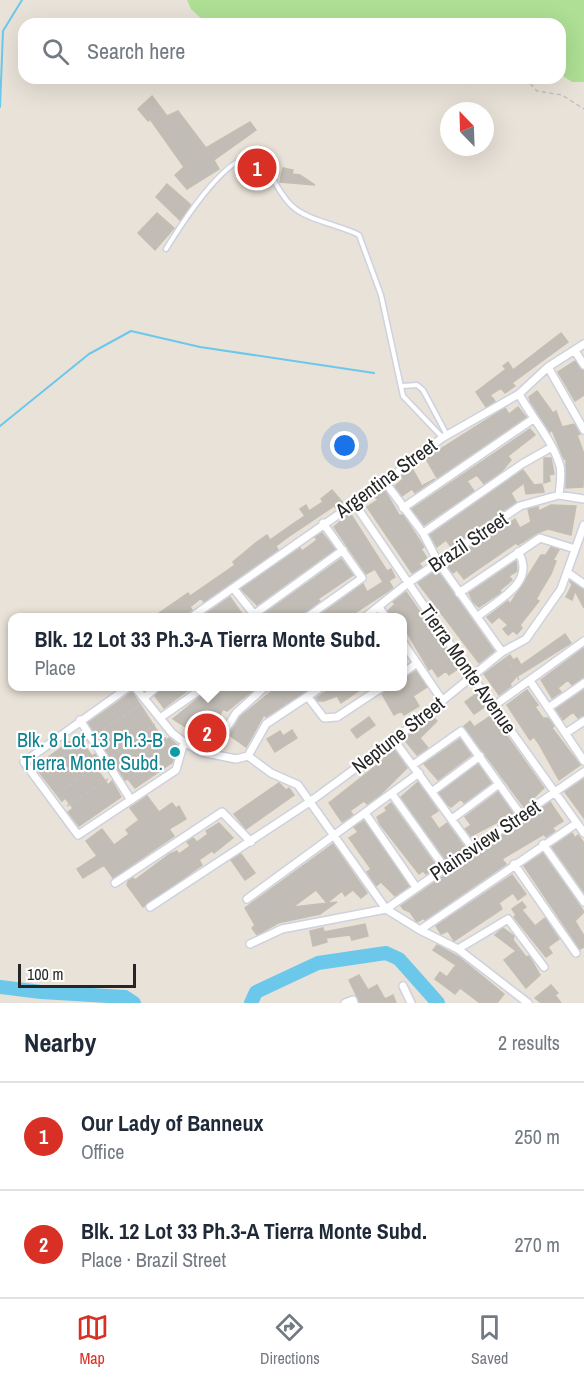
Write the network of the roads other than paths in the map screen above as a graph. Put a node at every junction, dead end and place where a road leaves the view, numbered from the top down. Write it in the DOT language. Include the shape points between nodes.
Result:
graph roads {
  1 [pos="166,249"];
  2 [pos="584,344"];
  3 [pos="575,351"];
  4 [pos="584,365"];
  5 [pos="548,367"];
  6 [pos="402,386"];
  7 [pos="519,394"];
  8 [pos="533,419"];
  9 [pos="584,430"];
  10 [pos="445,437"];
  11 [pos="552,447"];
  12 [pos="385,482"];
  13 [pos="559,495"];
  14 [pos="584,499"];
  15 [pos="354,503"];
  16 [pos="404,508"];
  17 [pos="323,523"];
  18 [pos="584,525"];
  19 [pos="423,533"];
  20 [pos="575,549"];
  21 [pos="343,550"];
  22 [pos="518,552"];
  23 [pos="438,562"];
  24 [pos="567,572"];
  25 [pos="408,583"];
  26 [pos="584,584"];
  27 [pos="234,589"];
  28 [pos="459,593"];
  29 [pos="379,607"];
  30 [pos="198,613"];
  31 [pos="251,613"];
  32 [pos="257,613"];
  33 [pos="313,613"];
  34 [pos="371,613"];
  35 [pos="383,613"];
  36 [pos="478,616"];
  37 [pos="584,641"];
  38 [pos="407,648"];
  39 [pos="502,652"];
  40 [pos="417,663"];
  41 [pos="407,670"];
  42 [pos="471,675"];
  43 [pos="584,682"];
  44 [pos="526,683"];
  45 [pos="126,691"];
  46 [pos="136,691"];
  47 [pos="153,691"];
  48 [pos="200,691"];
  49 [pos="261,691"];
  50 [pos="317,691"];
  51 [pos="378,691"];
  52 [pos="308,697"];
  53 [pos="144,698"];
  54 [pos="442,700"];
  55 [pos="495,705"];
  56 [pos="548,708"];
  57 [pos="160,718"];
  58 [pos="80,720"];
  59 [pos="584,721"];
  60 [pos="566,733"];
  61 [pos="394,740"];
  62 [pos="184,742"];
  63 [pos="211,753"];
  64 [pos="248,756"];
  65 [pos="480,756"];
  66 [pos="584,761"];
  67 [pos="413,765"];
  68 [pos="584,772"];
  69 [pos="419,773"];
  70 [pos="499,784"];
  71 [pos="433,791"];
  72 [pos="556,792"];
  73 [pos="392,794"];
  74 [pos="131,800"];
  75 [pos="311,801"];
  76 [pos="365,813"];
  77 [pos="521,816"];
  78 [pos="452,819"];
  79 [pos="577,823"];
  80 [pos="584,833"];
  81 [pos="336,836"];
  82 [pos="251,842"];
  83 [pos="543,844"];
  84 [pos="473,849"];
  85 [pos="514,864"];
  86 [pos="444,867"];
  87 [pos="115,884"];
  88 [pos="416,887"];
  89 [pos="247,899"];
  90 [pos="584,902"];
  91 [pos="150,907"];
  92 [pos="386,909"];
  93 [pos="420,930"];
  94 [pos="250,944"];
  95 [pos="458,949"];
  96 [pos="576,953"];
  97 [pos="544,967"];
  98 [pos="403,986"];
  99 [pos="354,1001"];
  100 [pos="345,1003"];
  101 [pos="411,1003"];
  102 [pos="528,1003"];
  1 -- 6 [label="lane" via="212,182 232,166 249,158 260,158 291,205 309,218 359,235 381,295"];
  2 -- 3 [label="street, Argentina Street"];
  3 -- 4 [label="street"];
  3 -- 5 [label="street, Argentina Street"];
  5 -- 7 [label="street, Argentina Street"];
  5 -- 9 [label="street"];
  6 -- 10 [label="lane" via="403,396"];
  6 -- 10 [label="lane" via="423,390"];
  7 -- 8 [label="street"];
  7 -- 10 [label="street, Argentina Street"];
  8 -- 11 [label="street"];
  8 -- 16 [label="street"];
  10 -- 12 [label="street, Argentina Street"];
  11 -- 13 [label="street" via="561,468"];
  11 -- 19 [label="street"];
  12 -- 15 [label="street, Argentina Street"];
  12 -- 16 [label="street"];
  13 -- 14 [label="street, Brazil Street"];
  13 -- 23 [label="street, Brazil Street" via="520,506"];
  15 -- 17 [label="street, Argentina Street"];
  15 -- 25 [label="street, Tierra Monte Avenue"];
  16 -- 19 [label="street"];
  17 -- 21 [label="street"];
  17 -- 27 [label="street, Argentina Street"];
  18 -- 20 [label="street, Neptune Street"];
  19 -- 23 [label="street"];
  20 -- 22 [label="street" via="540,538"];
  20 -- 24 [label="street, Neptune Street"];
  21 -- 32 [label="street"];
  21 -- 33 [label="street" via="362,578"];
  22 -- 28 [label="street"];
  22 -- 36 [label="street" via="525,572 518,585"];
  23 -- 25 [label="street, Brazil Street"];
  23 -- 28 [label="street"];
  24 -- 26 [label="street"];
  24 -- 39 [label="street, Neptune Street" via="561,589 526,639"];
  25 -- 29 [label="street, Brazil Street"];
  25 -- 42 [label="street, Tierra Monte Avenue"];
  27 -- 30 [label="street, Argentina Street"];
  27 -- 31 [label="street"];
  28 -- 36 [label="street"];
  29 -- 34 [label="street, Brazil Street"];
  29 -- 35 [label="street"];
  36 -- 39 [label="street"];
  37 -- 44 [label="street"];
  38 -- 40 [label="street"];
  39 -- 42 [label="street, Neptune Street"];
  40 -- 41 [label="street"];
  40 -- 54 [label="street"];
  42 -- 54 [label="street, Neptune Street"];
  42 -- 55 [label="street, Tierra Monte Avenue"];
  43 -- 56 [label="street"];
  44 -- 55 [label="street"];
  44 -- 56 [label="street"];
  45 -- 58 [label="street"];
  46 -- 53 [label="street"];
  47 -- 53 [label="street"];
  48 -- 57 [label="street"];
  49 -- 63 [label="street" via="236,713"];
  50 -- 52 [label="street"];
  51 -- 52 [label="street" via="337,717 324,718"];
  52 -- 64 [label="street" via="266,724"];
  53 -- 57 [label="street"];
  54 -- 61 [label="street, Neptune Street"];
  55 -- 72 [label="street, Tierra Monte Avenue"];
  56 -- 60 [label="street"];
  57 -- 62 [label="street"];
  58 -- 74 [label="street"];
  58 -- 74 [label="street" via="24,762 78,835"];
  59 -- 60 [label="street"];
  60 -- 66 [label="street"];
  61 -- 67 [label="street"];
  61 -- 75 [label="street, Neptune Street"];
  62 -- 63 [label="street"];
  62 -- 74 [label="street" via="176,770"];
  63 -- 64 [label="street" via="236,759"];
  64 -- 75 [label="street" via="271,773 298,785"];
  65 -- 67 [label="street" via="461,731"];
  65 -- 70 [label="street"];
  65 -- 71 [label="street"];
  67 -- 69 [label="street"];
  68 -- 72 [label="street, Plainsview Street"];
  69 -- 71 [label="street"];
  69 -- 73 [label="street"];
  70 -- 77 [label="street"];
  70 -- 78 [label="street"];
  71 -- 78 [label="street"];
  72 -- 77 [label="street, Plainsview Street"];
  72 -- 79 [label="street, Tierra Monte Avenue"];
  73 -- 76 [label="street"];
  73 -- 86 [label="street"];
  75 -- 81 [label="street"];
  75 -- 82 [label="street, Neptune Street"];
  76 -- 81 [label="street"];
  76 -- 88 [label="street"];
  77 -- 84 [label="street, Plainsview Street"];
  78 -- 84 [label="street"];
  79 -- 80 [label="street, Tierra Monte Avenue"];
  79 -- 83 [label="street"];
  81 -- 89 [label="street"];
  81 -- 92 [label="street"];
  82 -- 87 [label="street" via="222,812"];
  82 -- 91 [label="street, Neptune Street"];
  83 -- 85 [label="street"];
  83 -- 90 [label="street"];
  84 -- 86 [label="street, Plainsview Street"];
  85 -- 93 [label="street"];
  85 -- 96 [label="street"];
  86 -- 88 [label="street, Plainsview Street"];
  88 -- 92 [label="street, Plainsview Street"];
  92 -- 93 [label="street"];
  92 -- 94 [label="street" via="282,929"];
  93 -- 95 [label="street"];
  95 -- 97 [label="street" via="508,919"];
  95 -- 102 [label="street"];
  98 -- 101 [label="street"];
  99 -- 100 [label="street"];
}
